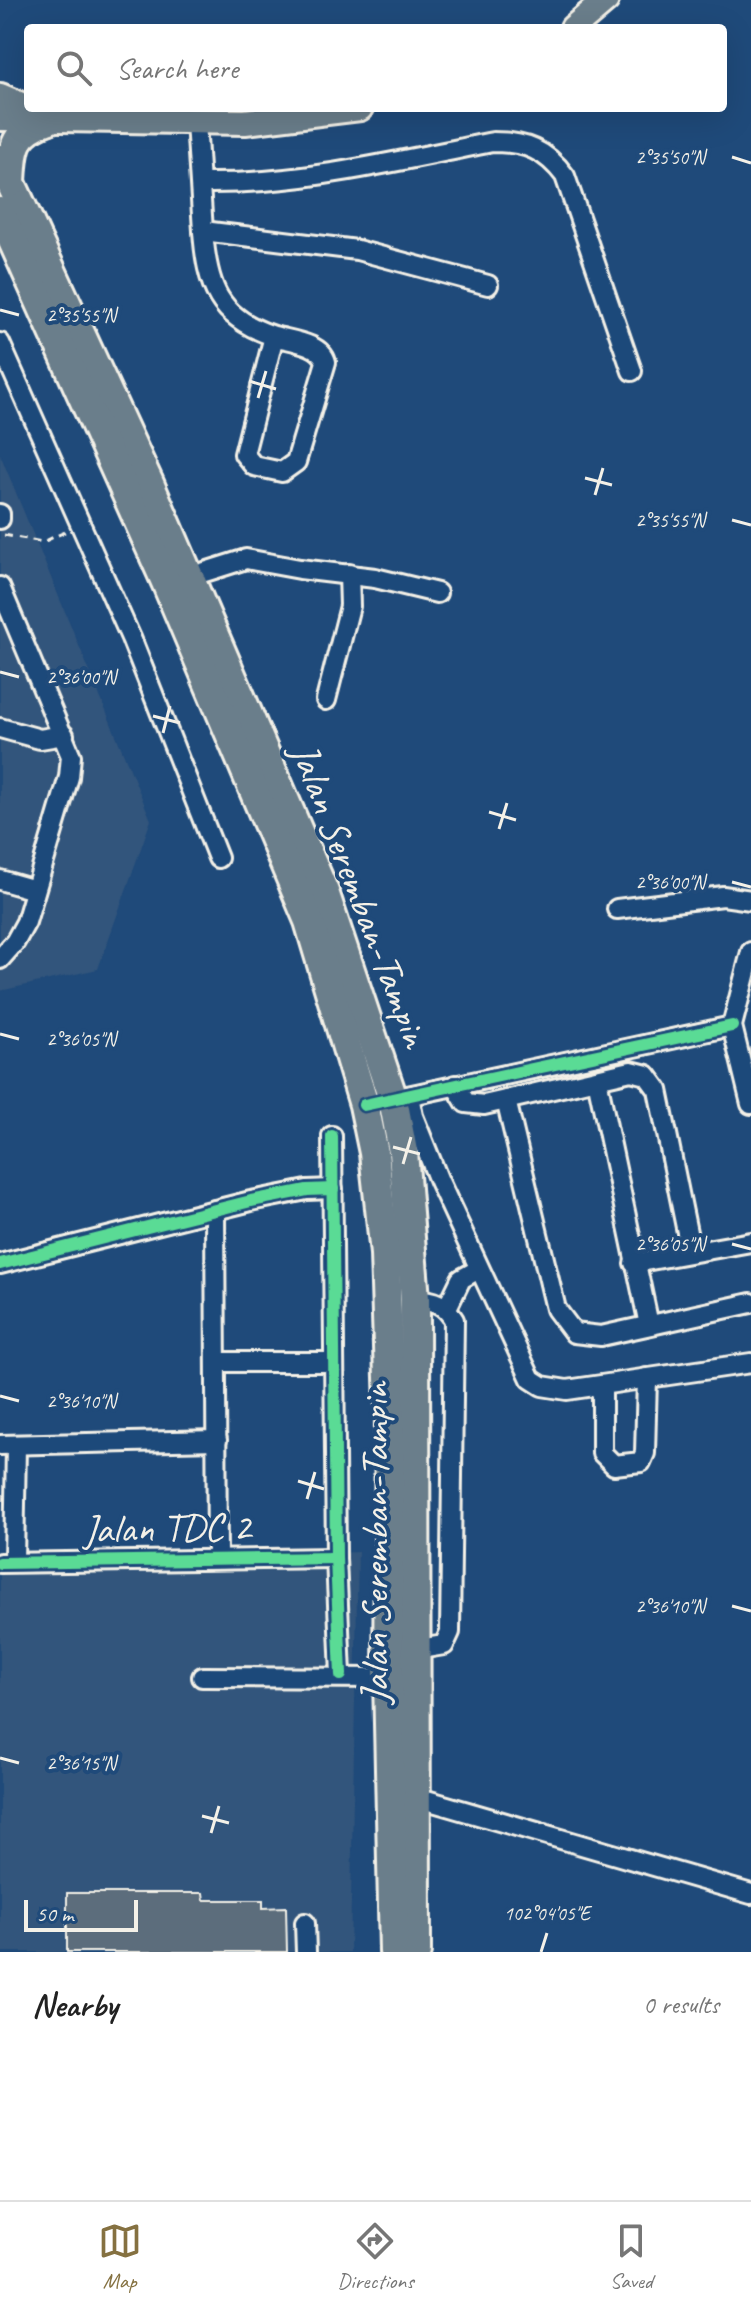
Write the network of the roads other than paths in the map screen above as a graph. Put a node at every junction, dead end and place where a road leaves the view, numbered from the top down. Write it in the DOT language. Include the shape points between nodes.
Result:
graph roads {
  1 [pos="606,0"];
  2 [pos="578,24"];
  3 [pos="0,98"];
  4 [pos="24,108"];
  5 [pos="33,112"];
  6 [pos="334,112"];
  7 [pos="0,118"];
  8 [pos="49,119"];
  9 [pos="196,122"];
  10 [pos="6,170"];
  11 [pos="201,183"];
  12 [pos="0,212"];
  13 [pos="203,231"];
  14 [pos="488,285"];
  15 [pos="274,336"];
  16 [pos="0,343"];
  17 [pos="632,371"];
  18 [pos="349,574"];
  19 [pos="189,577"];
  20 [pos="0,587"];
  21 [pos="437,593"];
  22 [pos="326,700"];
  23 [pos="0,728"];
  24 [pos="64,735"];
  25 [pos="218,858"];
  26 [pos="0,880"];
  27 [pos="35,890"];
  28 [pos="751,900"];
  29 [pos="617,909"];
  30 [pos="751,952"];
  31 [pos="0,959"];
  32 [pos="732,1026"];
  33 [pos="597,1079"];
  34 [pos="455,1085"];
  35 [pos="401,1098"];
  36 [pos="506,1100"];
  37 [pos="751,1104"];
  38 [pos="364,1105"];
  39 [pos="332,1136"];
  40 [pos="333,1189"];
  41 [pos="215,1210"];
  42 [pos="751,1242"];
  43 [pos="691,1252"];
  44 [pos="634,1263"];
  45 [pos="0,1264"];
  46 [pos="479,1269"];
  47 [pos="415,1299"];
  48 [pos="751,1303"];
  49 [pos="447,1308"];
  50 [pos="649,1325"];
  51 [pos="218,1362"];
  52 [pos="333,1362"];
  53 [pos="751,1363"];
  54 [pos="647,1378"];
  55 [pos="602,1386"];
  56 [pos="217,1440"];
  57 [pos="8,1445"];
  58 [pos="336,1558"];
  59 [pos="217,1559"];
  60 [pos="7,1563"];
  61 [pos="414,1650"];
  62 [pos="341,1675"];
  63 [pos="202,1677"];
  64 [pos="388,1678"];
  65 [pos="407,1779"];
  66 [pos="751,1894"];
  67 [pos="305,1923"];
  68 [pos="306,1952"];
  69 [pos="394,1952"];
  70 [pos="416,1952"];
  1 -- 2 [label="main road"];
  3 -- 4 [label="highway"];
  5 -- 8 [label="highway"];
  6 -- 9 [label="main road"];
  7 -- 8 [label="main road"];
  8 -- 9 [label="main road"];
  8 -- 10 [label="highway" via="31,126 16,142"];
  9 -- 11 [label="street"];
  10 -- 19 [label="highway, Jalan Seremban-Tampin"];
  11 -- 13 [label="street"];
  11 -- 17 [label="street" via="313,178 493,142 542,152 565,176"];
  12 -- 38 [label="highway, Jalan Seremban-Tampin" via="166,582 309,921"];
  13 -- 14 [label="street" via="357,250"];
  13 -- 15 [label="street" via="221,303 255,330"];
  15 -- 15 [label="street" via="244,454 254,466 282,472 296,462 326,362 315,348"];
  16 -- 25 [label="street" via="131,638"];
  18 -- 19 [label="street" via="246,559"];
  18 -- 21 [label="street"];
  18 -- 22 [label="street" via="350,606"];
  19 -- 35 [label="highway, Jalan Seremban-Tampin" via="324,892"];
  20 -- 24 [label="street"];
  23 -- 24 [label="street" via="40,739"];
  24 -- 27 [label="street" via="71,756 69,777"];
  26 -- 27 [label="street"];
  27 -- 31 [label="street" via="26,922"];
  28 -- 29 [label="street" via="723,896"];
  30 -- 32 [label="street"];
  32 -- 34 [label="street"];
  32 -- 37 [label="street"];
  33 -- 36 [label="street"];
  33 -- 43 [label="street" via="631,1071 647,1075 658,1090"];
  33 -- 44 [label="street"];
  34 -- 35 [label="street"];
  34 -- 36 [label="street" via="466,1103"];
  35 -- 38 [label="street"];
  35 -- 46 [label="street"];
  35 -- 47 [label="highway, Jalan Seremban-Tampin"];
  36 -- 50 [label="street" via="564,1324 589,1336"];
  38 -- 64 [label="highway, Jalan Seremban-Tampin" via="385,1254"];
  39 -- 40 [label="street"];
  40 -- 41 [label="street"];
  40 -- 52 [label="street"];
  41 -- 45 [label="street"];
  41 -- 51 [label="street"];
  42 -- 43 [label="street"];
  43 -- 44 [label="street"];
  44 -- 50 [label="street"];
  46 -- 49 [label="street" via="461,1279"];
  46 -- 55 [label="street" via="531,1379 552,1389"];
  47 -- 49 [label="street"];
  47 -- 61 [label="highway, Jalan Seremban-Tampin"];
  48 -- 50 [label="street"];
  49 -- 61 [label="street" via="454,1320 450,1632 444,1645"];
  51 -- 52 [label="street"];
  51 -- 56 [label="street"];
  52 -- 58 [label="street"];
  53 -- 54 [label="street"];
  54 -- 55 [label="street"];
  54 -- 55 [label="street" via="645,1453 633,1465 614,1465 602,1453"];
  56 -- 57 [label="street"];
  56 -- 59 [label="street"];
  57 -- 60 [label="street"];
  58 -- 59 [label="street, Jalan TDC 2"];
  58 -- 62 [label="street"];
  59 -- 60 [label="street, Jalan TDC 2"];
  61 -- 65 [label="highway, Jalan Seremban-Tampin"];
  62 -- 63 [label="street"];
  62 -- 64 [label="street"];
  64 -- 65 [label="highway, Jalan Seremban-Tampin"];
  65 -- 66 [label="street"];
  65 -- 69 [label="highway, Jalan Seremban-Tampin"];
  65 -- 70 [label="highway, Jalan Seremban-Tampin"];
  67 -- 68 [label="street"];
}
